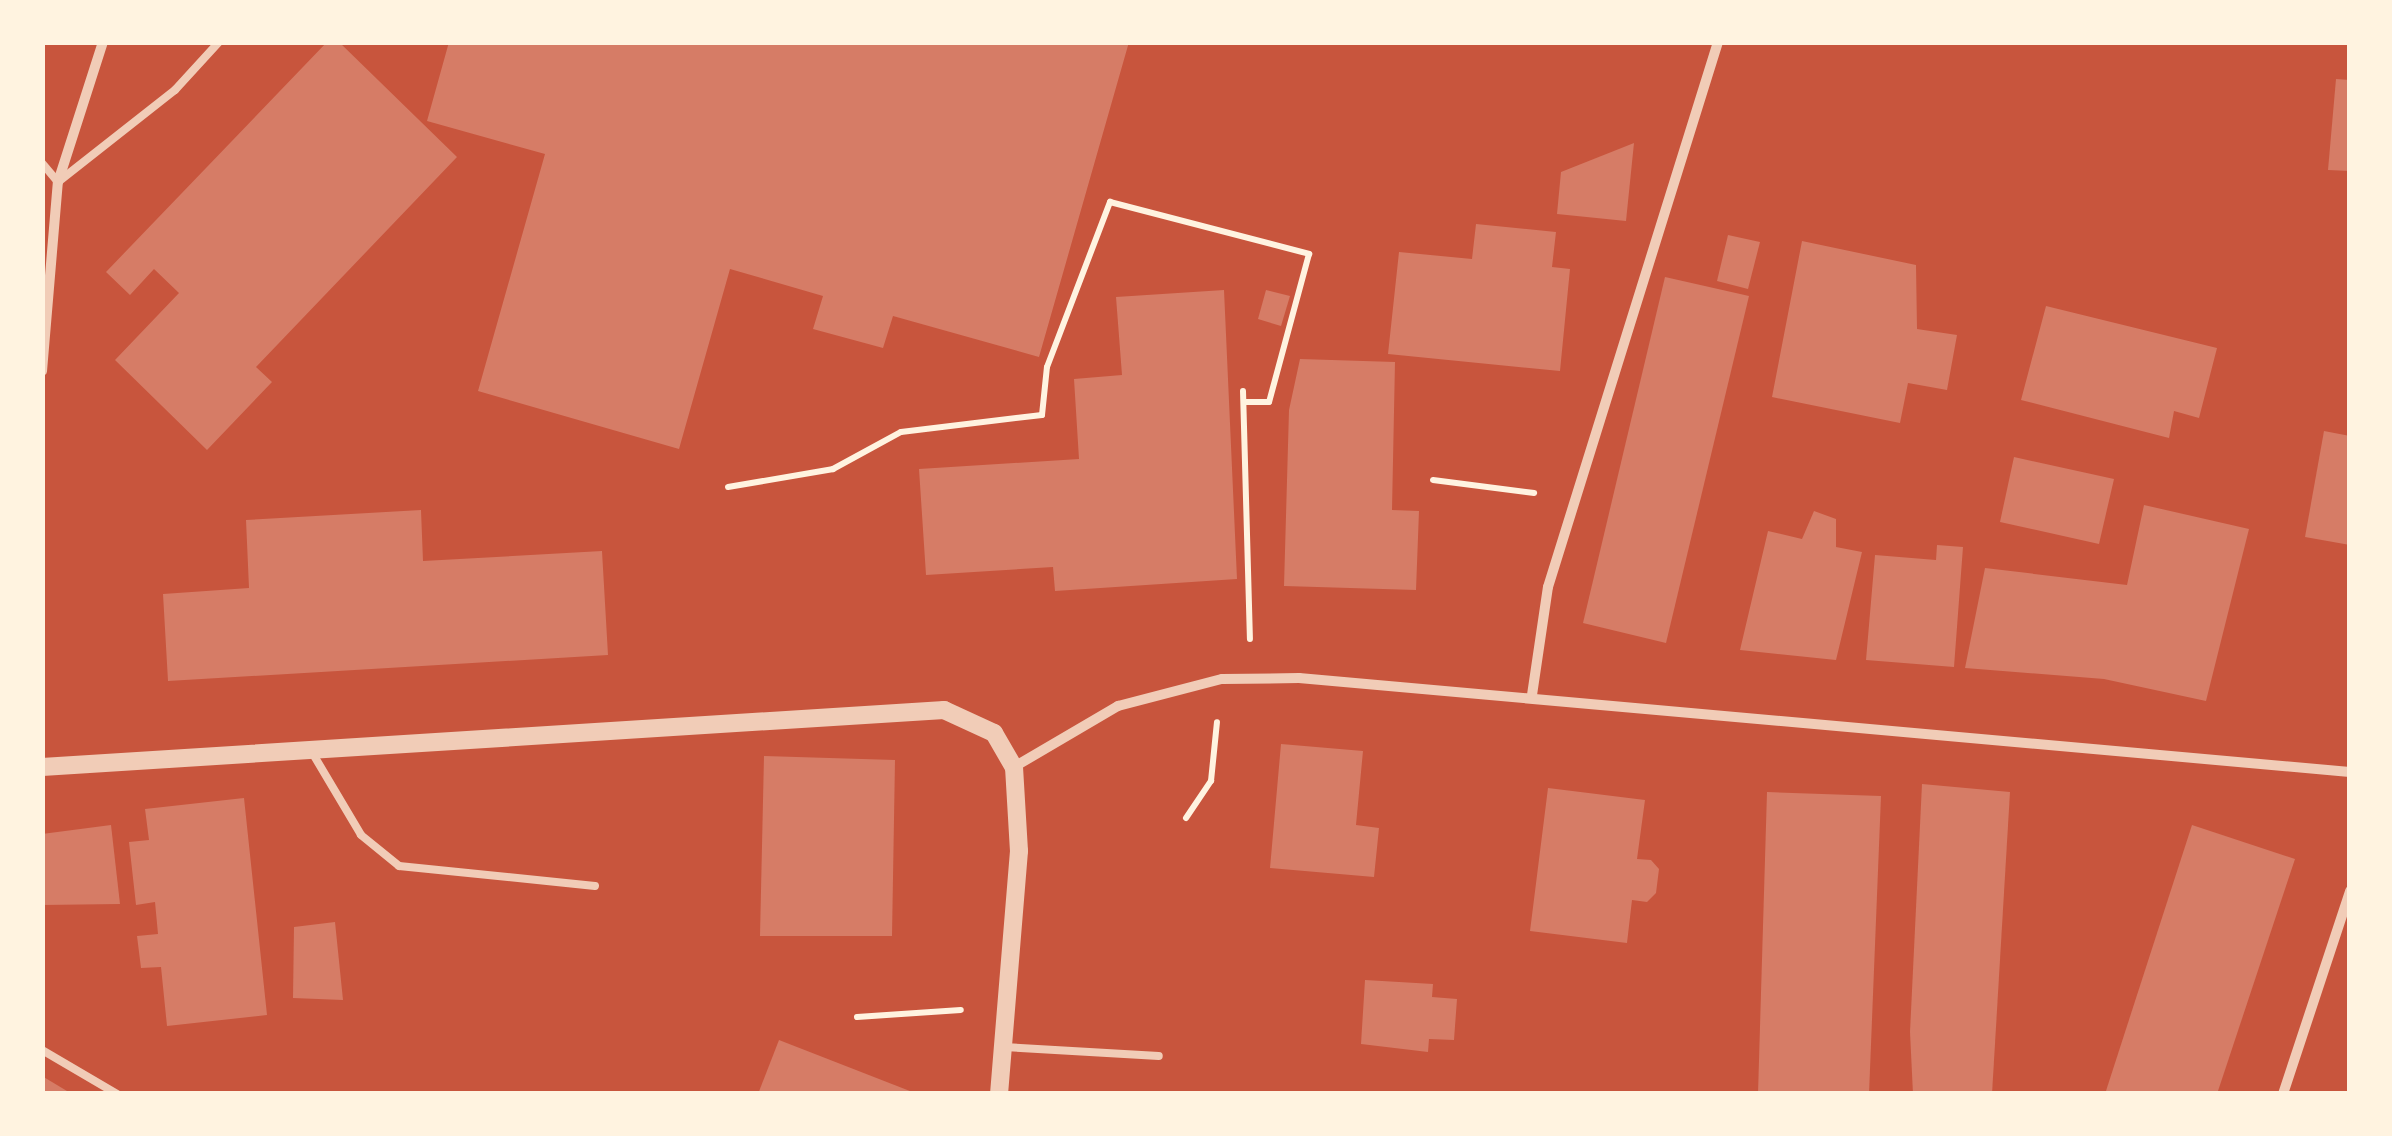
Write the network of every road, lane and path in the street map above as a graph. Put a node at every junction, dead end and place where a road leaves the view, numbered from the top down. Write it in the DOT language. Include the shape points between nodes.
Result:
graph roads {
  1 [pos="103,42"];
  2 [pos="219,42"];
  3 [pos="1718,42"];
  4 [pos="42,163"];
  5 [pos="58,182"];
  6 [pos="42,371"];
  7 [pos="1243,391"];
  8 [pos="1244,402"];
  9 [pos="1433,480"];
  10 [pos="728,486"];
  11 [pos="1575,499"];
  12 [pos="1222,679"];
  13 [pos="1249,679"];
  14 [pos="1532,695"];
  15 [pos="314,754"];
  16 [pos="42,766"];
  17 [pos="1014,768"];
  18 [pos="2350,772"];
  19 [pos="1186,818"];
  20 [pos="595,886"];
  21 [pos="2350,891"];
  22 [pos="1007,1006"];
  23 [pos="857,1017"];
  24 [pos="1004,1047"];
  25 [pos="42,1050"];
  26 [pos="1158,1056"];
  27 [pos="118,1094"];
  28 [pos="999,1094"];
  29 [pos="2283,1094"];
  1 -- 5 [label="street"];
  2 -- 5 [label="lane" via="174,90"];
  3 -- 11 [label="street"];
  4 -- 5 [label="lane"];
  5 -- 6 [label="street"];
  7 -- 8 [label="path"];
  8 -- 10 [label="path" via="1269,402 1309,254 1110,202 1047,367 1042,416 901,432 833,468"];
  8 -- 13 [label="path"];
  9 -- 11 [label="path"];
  11 -- 14 [label="street" via="1548,587"];
  12 -- 13 [label="street"];
  12 -- 17 [label="street" via="1118,706"];
  12 -- 19 [label="path" via="1212,781"];
  13 -- 14 [label="street"];
  14 -- 18 [label="street"];
  15 -- 16 [label="street"];
  15 -- 17 [label="street" via="944,710 994,733"];
  15 -- 20 [label="lane" via="361,835 399,866"];
  17 -- 22 [label="street" via="1019,851"];
  21 -- 29 [label="street"];
  22 -- 23 [label="path"];
  22 -- 24 [label="street"];
  24 -- 26 [label="lane"];
  24 -- 28 [label="street"];
  25 -- 27 [label="lane"];
}
